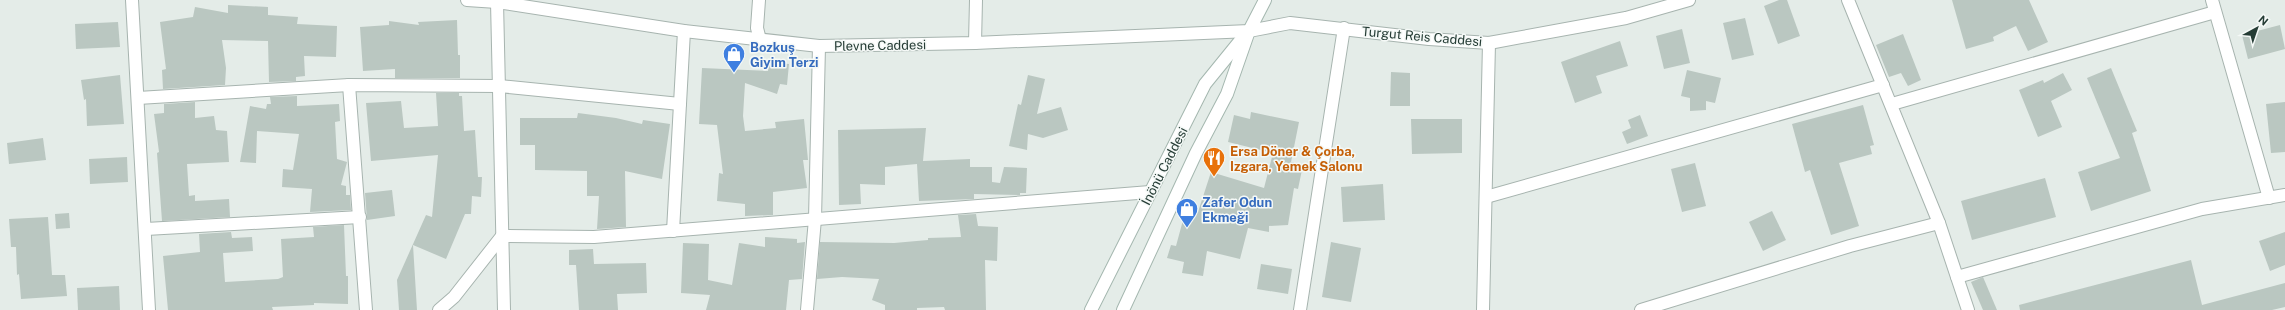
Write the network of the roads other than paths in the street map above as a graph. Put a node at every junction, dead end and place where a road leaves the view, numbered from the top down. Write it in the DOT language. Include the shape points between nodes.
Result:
graph roads {
  1 [pos="132,0"];
  2 [pos="467,0"];
  3 [pos="759,0"];
  4 [pos="976,0"];
  5 [pos="1264,0"];
  6 [pos="1688,0"];
  7 [pos="1848,0"];
  8 [pos="2212,0"];
  9 [pos="496,2"];
  10 [pos="2215,12"];
  11 [pos="1344,28"];
  12 [pos="684,31"];
  13 [pos="1249,31"];
  14 [pos="760,40"];
  15 [pos="975,43"];
  16 [pos="1489,43"];
  17 [pos="819,46"];
  18 [pos="349,85"];
  19 [pos="1882,85"];
  20 [pos="499,86"];
  21 [pos="138,98"];
  22 [pos="680,104"];
  23 [pos="1892,104"];
  24 [pos="1150,192"];
  25 [pos="2285,195"];
  26 [pos="1486,197"];
  27 [pos="2269,198"];
  28 [pos="360,217"];
  29 [pos="815,219"];
  30 [pos="1939,223"];
  31 [pos="146,229"];
  32 [pos="673,230"];
  33 [pos="502,236"];
  34 [pos="1957,277"];
  35 [pos="149,310"];
  36 [pos="366,310"];
  37 [pos="439,310"];
  38 [pos="504,310"];
  39 [pos="807,310"];
  40 [pos="1091,310"];
  41 [pos="1123,310"];
  42 [pos="1300,310"];
  43 [pos="1482,310"];
  44 [pos="1641,310"];
  45 [pos="1968,310"];
  1 -- 21 [label="street"];
  2 -- 9 [label="street, Plevne Caddesi"];
  3 -- 14 [label="street" via="757,28"];
  4 -- 15 [label="street"];
  5 -- 13 [label="street, İnönü Caddesi"];
  6 -- 16 [label="street, Turgut Reis Caddesi" via="1626,18"];
  7 -- 19 [label="street"];
  8 -- 10 [label="street"];
  9 -- 12 [label="street, Plevne Caddesi"];
  9 -- 20 [label="street"];
  10 -- 23 [label="street"];
  10 -- 27 [label="street"];
  11 -- 13 [label="street, Turgut Reis Caddesi" via="1290,23"];
  11 -- 16 [label="street, Turgut Reis Caddesi" via="1429,39"];
  11 -- 42 [label="street"];
  12 -- 14 [label="street, Plevne Caddesi"];
  12 -- 22 [label="street"];
  13 -- 15 [label="street, Plevne Caddesi"];
  13 -- 24 [label="street, İnönü Caddesi" via="1205,84"];
  13 -- 41 [label="street, İnönü Caddesi" via="1227,94 1196,153"];
  14 -- 17 [label="street, Plevne Caddesi"];
  15 -- 17 [label="street, Plevne Caddesi"];
  16 -- 26 [label="street"];
  17 -- 29 [label="street"];
  18 -- 20 [label="street"];
  18 -- 21 [label="street"];
  18 -- 28 [label="street"];
  19 -- 23 [label="street"];
  19 -- 26 [label="street"];
  20 -- 22 [label="street"];
  20 -- 33 [label="street"];
  21 -- 31 [label="street"];
  22 -- 32 [label="street"];
  23 -- 30 [label="street"];
  24 -- 29 [label="street"];
  24 -- 40 [label="street, İnönü Caddesi"];
  25 -- 27 [label="street"];
  26 -- 43 [label="street"];
  27 -- 34 [label="street" via="2202,209"];
  28 -- 31 [label="street"];
  28 -- 36 [label="street"];
  29 -- 32 [label="street"];
  29 -- 39 [label="street"];
  30 -- 34 [label="street"];
  30 -- 44 [label="street" via="1850,246"];
  31 -- 35 [label="street"];
  32 -- 33 [label="street" via="594,237"];
  33 -- 37 [label="street" via="454,297"];
  33 -- 38 [label="street"];
  34 -- 45 [label="street"];
}
